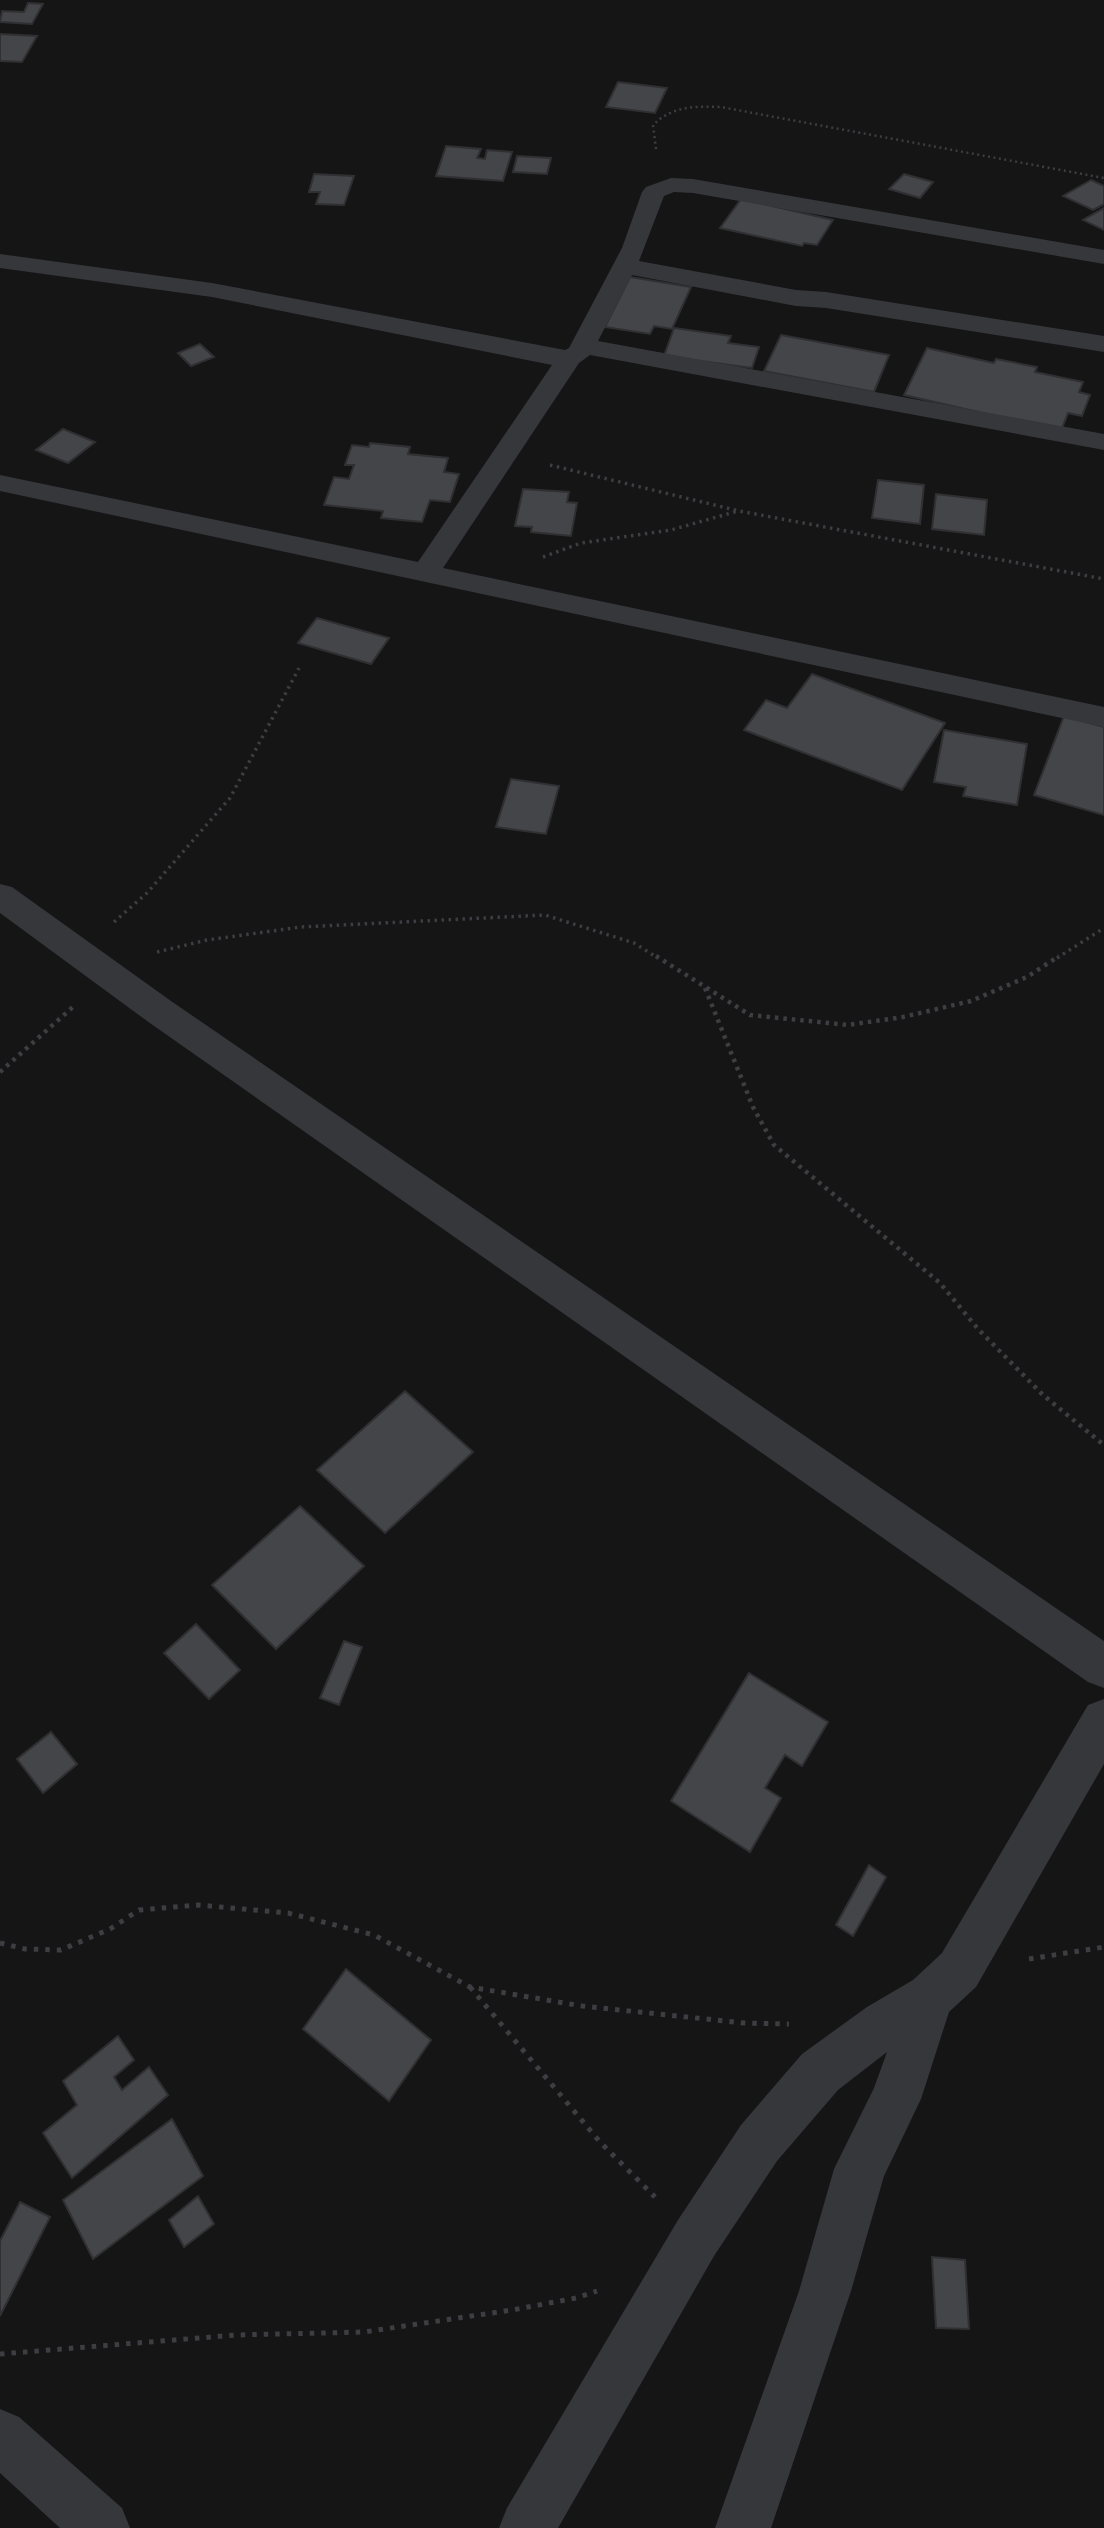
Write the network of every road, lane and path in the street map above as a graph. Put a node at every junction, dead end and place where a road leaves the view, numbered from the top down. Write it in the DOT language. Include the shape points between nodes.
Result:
graph roads {
  1 [pos="1104,178"];
  2 [pos="654,192"];
  3 [pos="1104,257"];
  4 [pos="0,261"];
  5 [pos="624,266"];
  6 [pos="1104,344"];
  7 [pos="576,352"];
  8 [pos="1104,442"];
  9 [pos="507,454"];
  10 [pos="0,483"];
  11 [pos="739,511"];
  12 [pos="426,572"];
  13 [pos="1104,579"];
  14 [pos="493,588"];
  15 [pos="299,668"];
  16 [pos="1104,717"];
  17 [pos="0,897"];
  18 [pos="1104,928"];
  19 [pos="94,965"];
  20 [pos="705,986"];
  21 [pos="0,1072"];
  22 [pos="1104,1445"];
  23 [pos="1104,1667"];
  24 [pos="1104,1721"];
  25 [pos="0,1943"];
  26 [pos="470,1987"];
  27 [pos="930,1997"];
  28 [pos="795,2024"];
  29 [pos="696,2238"];
  30 [pos="604,2289"];
  31 [pos="0,2354"];
  32 [pos="0,2436"];
  33 [pos="102,2528"];
  34 [pos="527,2528"];
  35 [pos="743,2528"];
  1 -- 2 [label="path" via="702,105 661,115 653,125"];
  2 -- 3 [label="street" via="693,186"];
  2 -- 5 [label="street"];
  4 -- 7 [label="street" via="212,290 554,358"];
  5 -- 6 [label="street" via="796,298"];
  5 -- 7 [label="street"];
  7 -- 8 [label="street"];
  7 -- 9 [label="street"];
  9 -- 11 [label="path"];
  9 -- 12 [label="street"];
  10 -- 12 [label="street"];
  11 -- 13 [label="path"];
  11 -- 14 [label="path" via="703,523 554,551"];
  12 -- 14 [label="street"];
  14 -- 16 [label="street"];
  15 -- 19 [label="path" via="230,798 147,893"];
  17 -- 19 [label="street"];
  18 -- 20 [label="path" via="1027,976 971,1001 862,1023 750,1015"];
  19 -- 20 [label="path" via="207,940 301,927 545,915 634,943"];
  19 -- 21 [label="path"];
  19 -- 23 [label="street"];
  20 -- 22 [label="path" via="753,1107 774,1145 940,1283 1043,1395"];
  24 -- 27 [label="street" via="959,1970"];
  25 -- 26 [label="path" via="61,1950 110,1929 139,1910 198,1905 288,1913 374,1935"];
  26 -- 28 [label="path" via="582,2006"];
  26 -- 29 [label="path" via="600,2141"];
  27 -- 29 [label="street" via="884,2024 820,2072 759,2143"];
  27 -- 35 [label="street" via="896,2099 860,2169 825,2291"];
  29 -- 34 [label="street"];
  30 -- 31 [label="path" via="576,2298 364,2332 236,2335"];
  32 -- 33 [label="street"];
}
